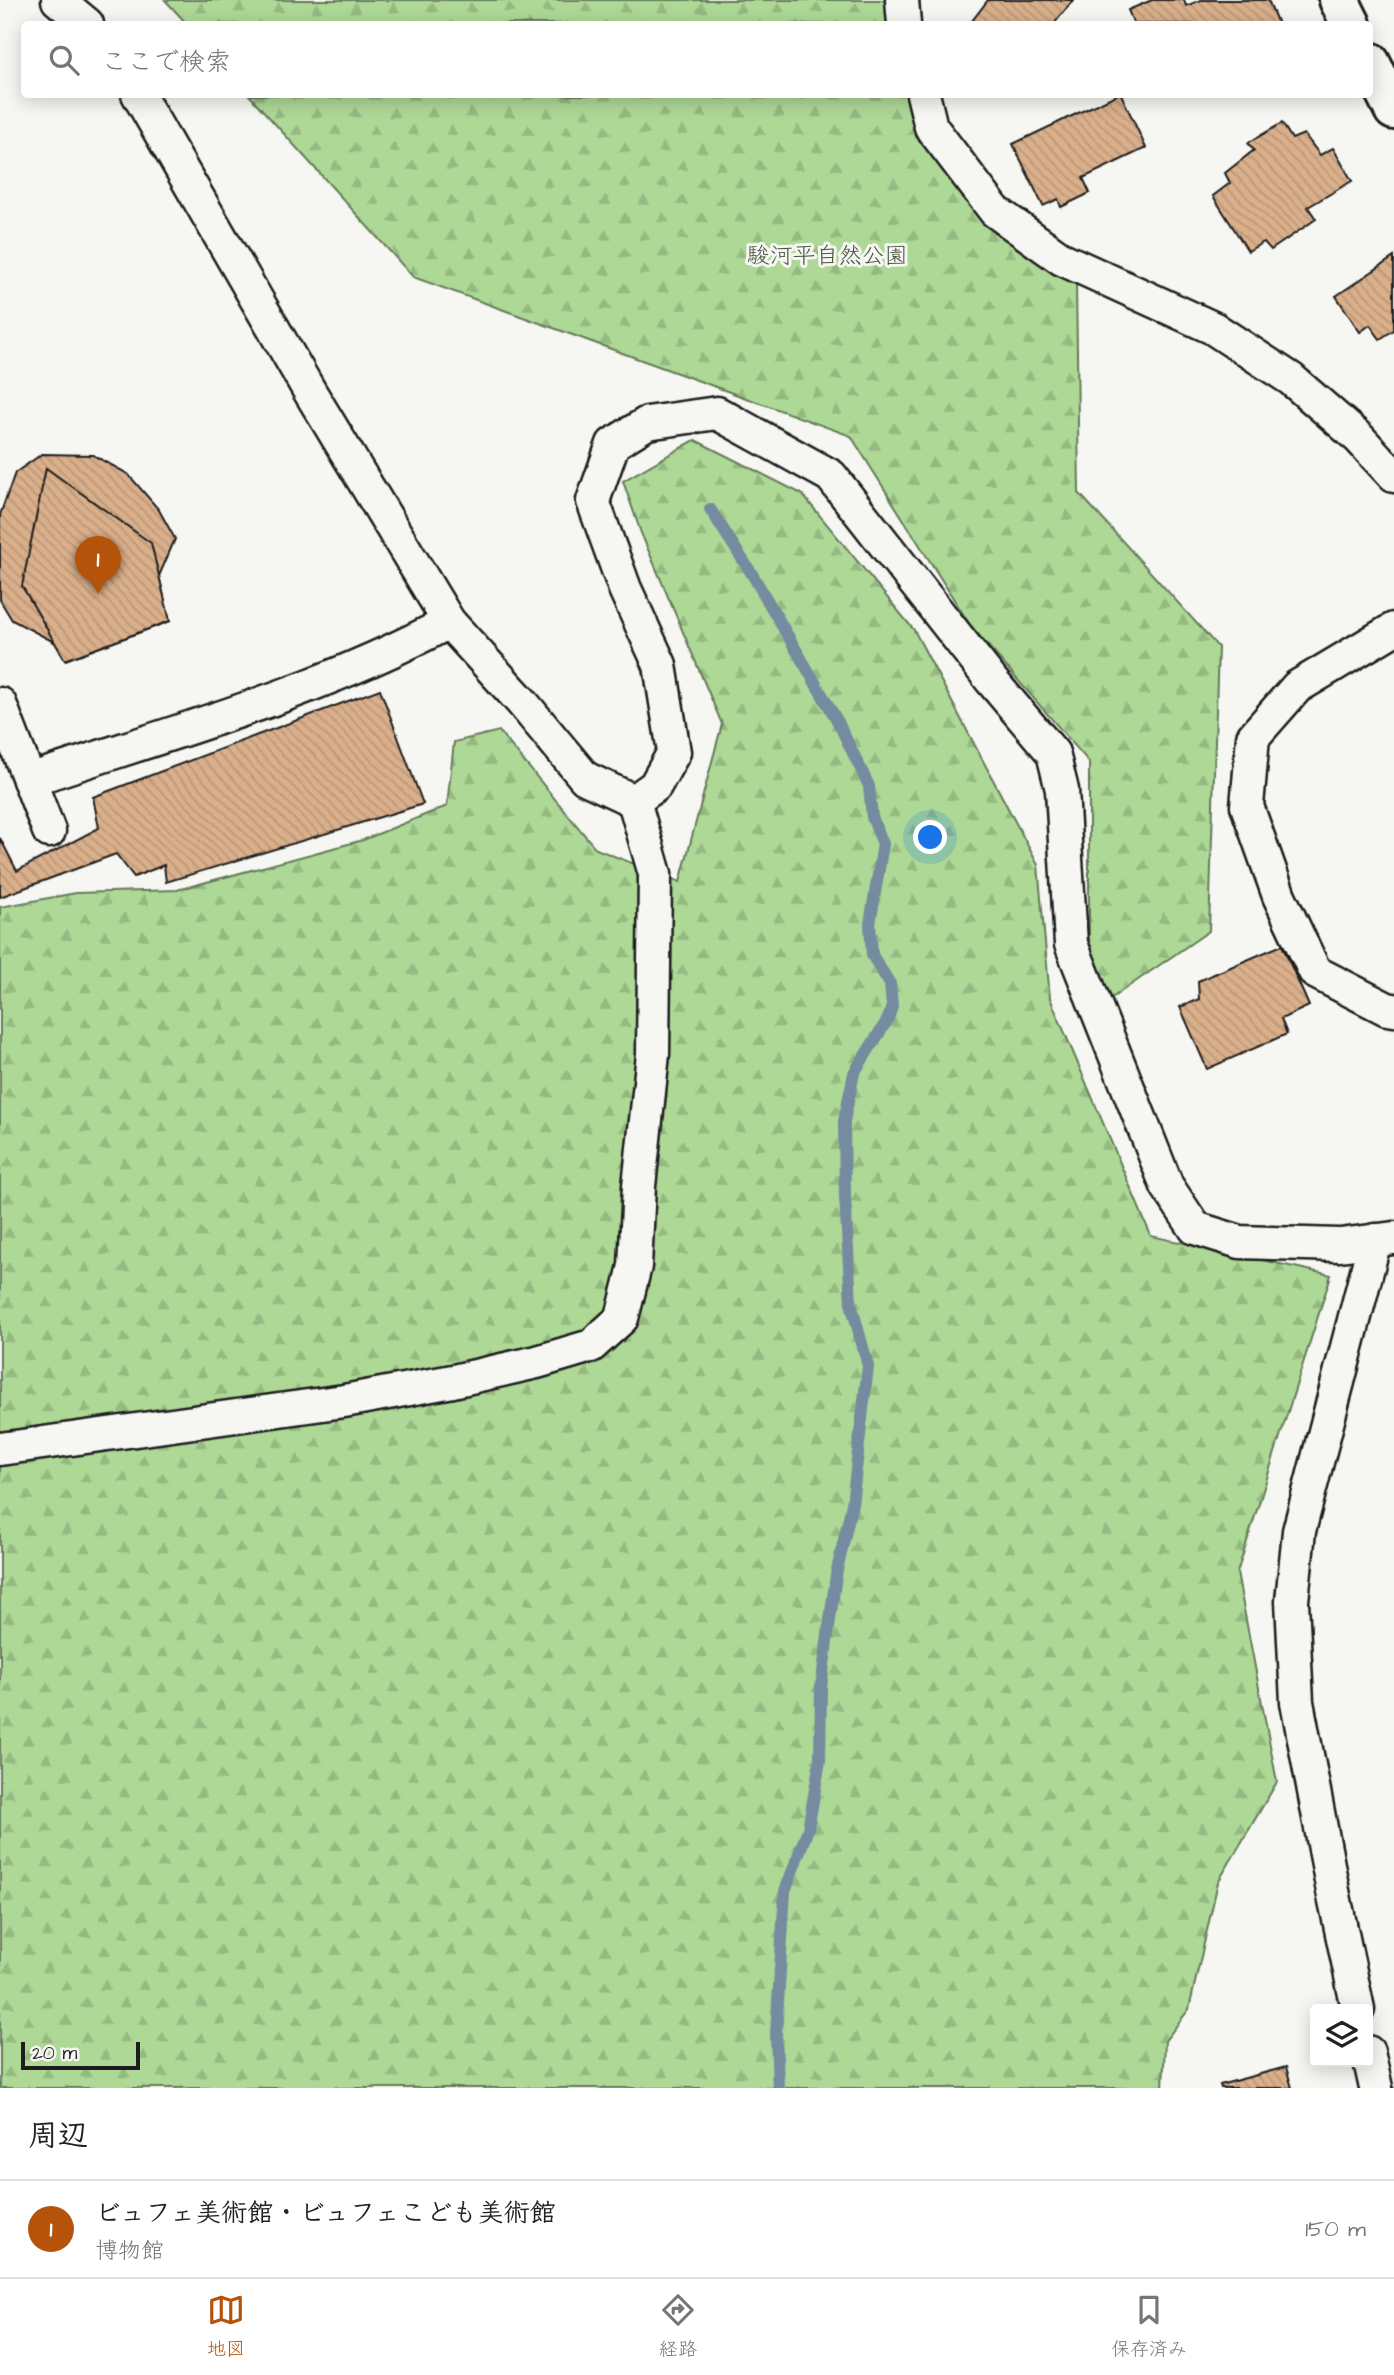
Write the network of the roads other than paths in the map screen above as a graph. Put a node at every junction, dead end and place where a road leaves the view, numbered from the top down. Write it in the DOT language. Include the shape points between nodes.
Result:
graph roads {
  1 [pos="58,0"];
  2 [pos="902,0"];
  3 [pos="1339,0"];
  4 [pos="83,21"];
  5 [pos="904,21"];
  6 [pos="1350,21"];
  7 [pos="1373,68"];
  8 [pos="140,98"];
  9 [pos="924,98"];
  10 [pos="1394,110"];
  11 [pos="1394,476"];
  12 [pos="449,622"];
  13 [pos="1394,629"];
  14 [pos="0,704"];
  15 [pos="29,780"];
  16 [pos="634,801"];
  17 [pos="48,831"];
  18 [pos="1394,1010"];
  19 [pos="1385,1239"];
  20 [pos="0,1449"];
  21 [pos="1358,2004"];
  22 [pos="1371,2067"];
  23 [pos="1376,2088"];
  1 -- 4 [label="street"];
  2 -- 5 [label="street"];
  3 -- 6 [label="street"];
  7 -- 10 [label="street"];
  8 -- 12 [label="street"];
  9 -- 11 [label="street" via="931,127 996,211 1062,259 1213,328 1280,372 1359,438"];
  12 -- 15 [label="street" via="408,644 291,692"];
  12 -- 16 [label="street" via="586,778"];
  13 -- 18 [label="street" via="1297,687 1253,737 1247,806 1279,896 1315,972"];
  14 -- 15 [label="street"];
  15 -- 17 [label="street"];
  16 -- 19 [label="street" via="655,786 674,752 660,665 625,589 593,501 613,444 647,423 717,413 831,475 1053,753 1062,790 1070,944 1167,1186 1195,1228 1240,1242 1340,1245"];
  16 -- 20 [label="street" via="655,874 653,1054 635,1266 622,1318 591,1346 453,1381 344,1401"];
  19 -- 21 [label="street" via="1299,1531 1293,1601 1297,1702"];
  22 -- 23 [label="street"];
}
